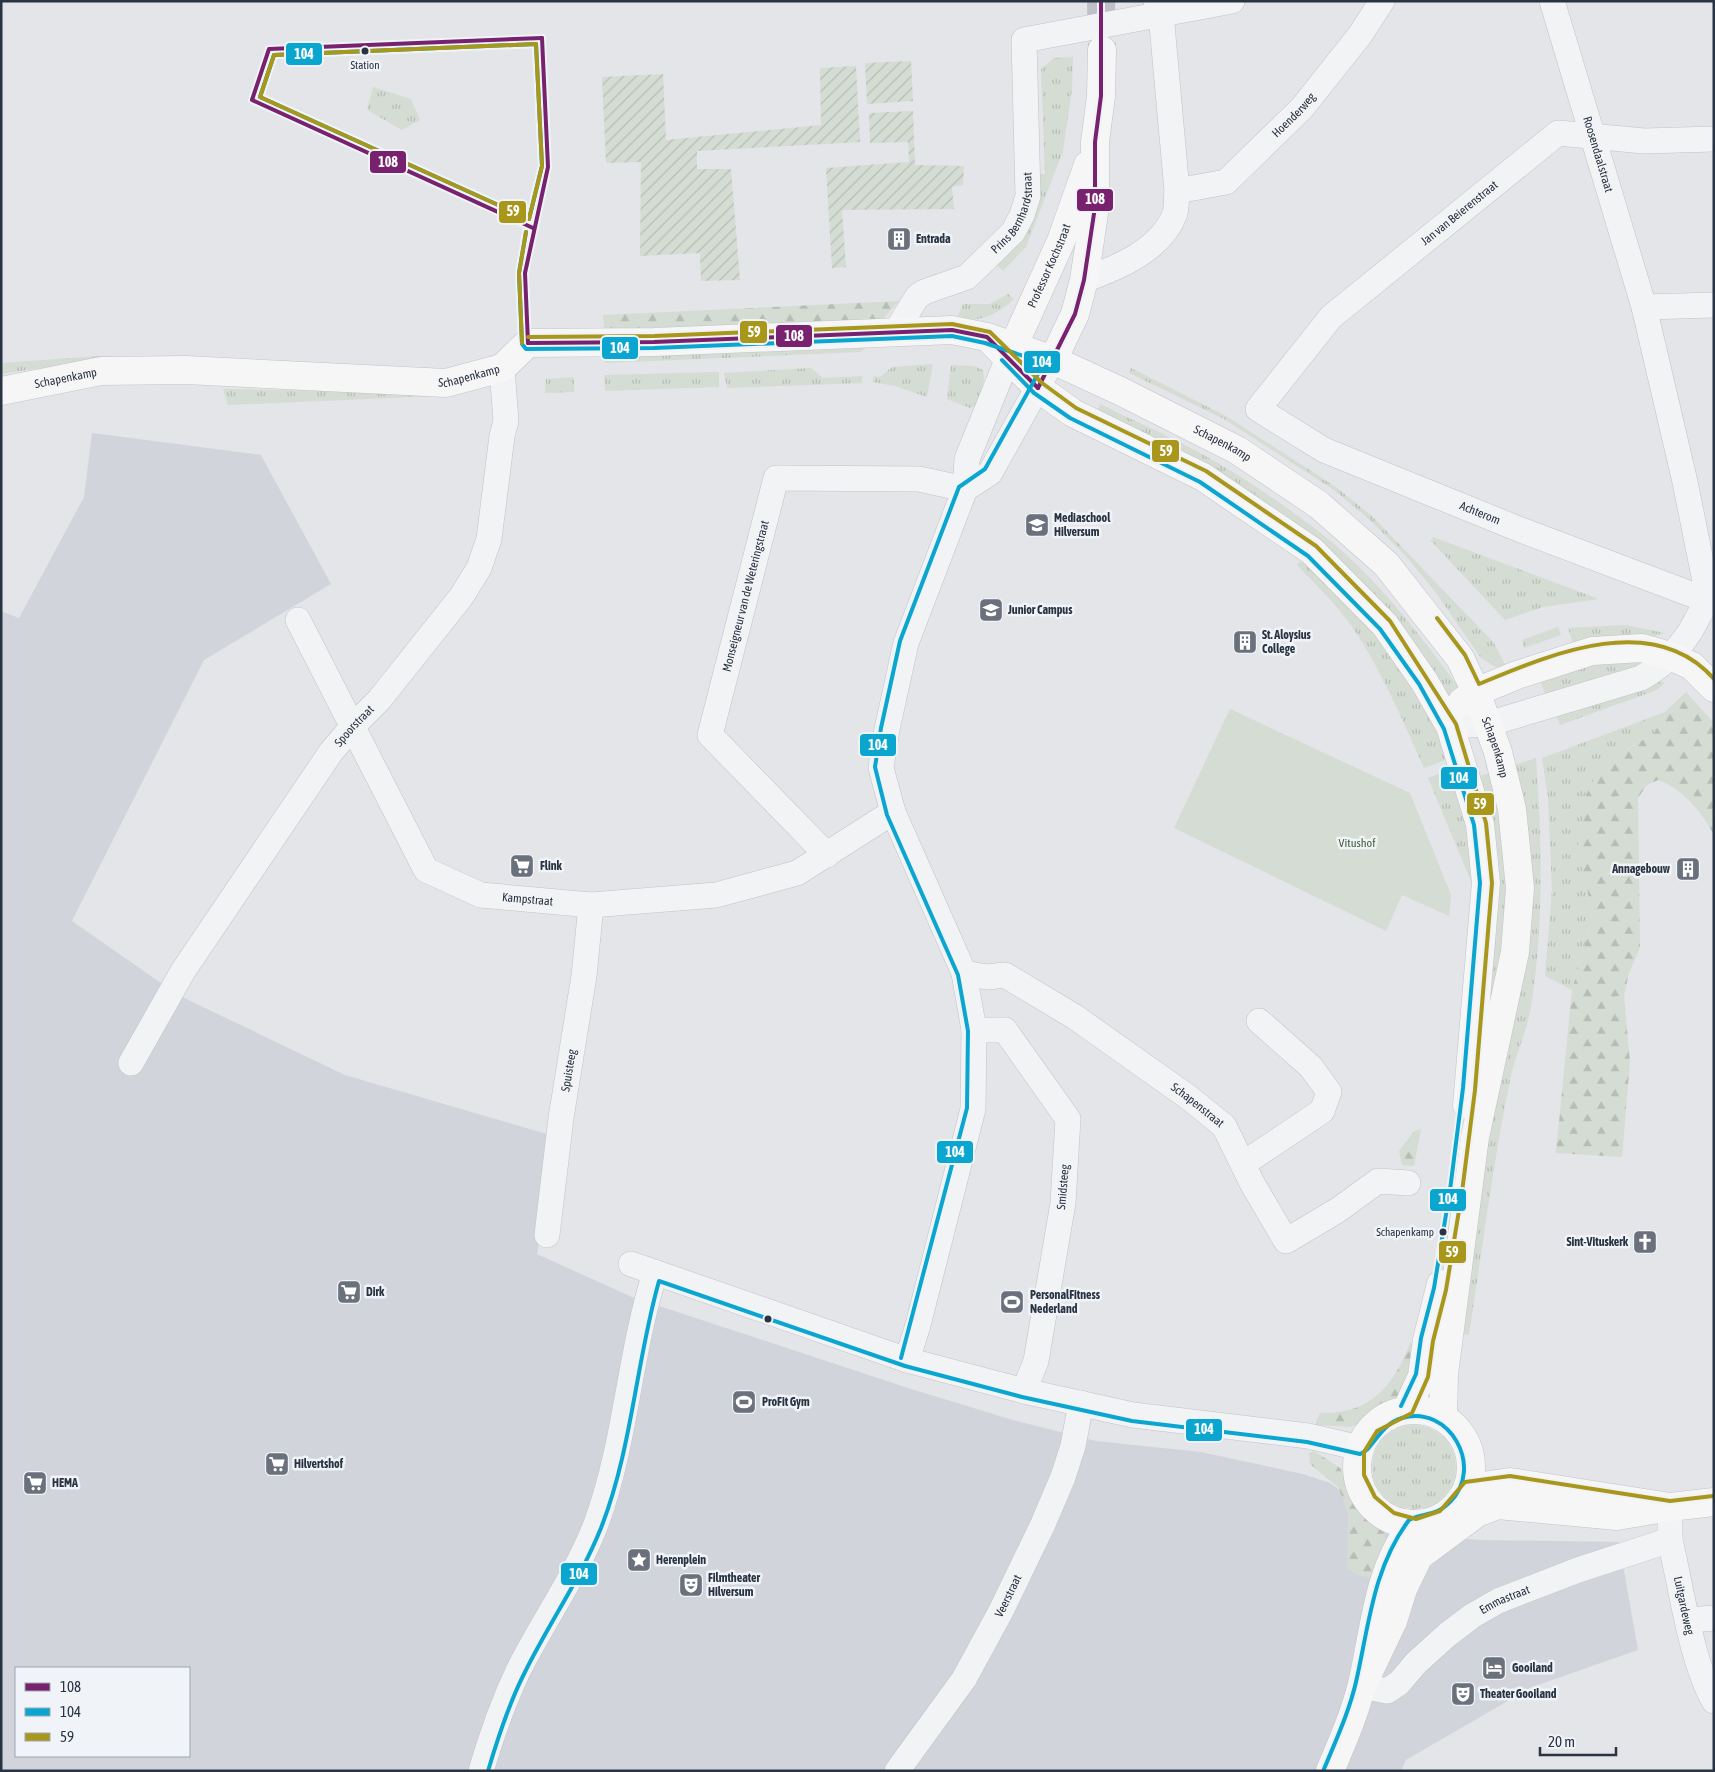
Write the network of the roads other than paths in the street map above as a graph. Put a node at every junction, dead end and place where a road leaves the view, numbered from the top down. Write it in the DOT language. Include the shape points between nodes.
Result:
graph roads {
  1 [pos="1232,1"];
  2 [pos="1382,1"];
  3 [pos="1552,1"];
  4 [pos="1159,8"];
  5 [pos="1102,50"];
  6 [pos="1593,135"];
  7 [pos="1714,139"];
  8 [pos="1095,142"];
  9 [pos="1177,190"];
  10 [pos="1084,280"];
  11 [pos="1714,305"];
  12 [pos="1644,307"];
  13 [pos="896,332"];
  14 [pos="1010,352"];
  15 [pos="1053,360"];
  16 [pos="502,368"];
  17 [pos="1038,388"];
  18 [pos="1,391"];
  19 [pos="1258,409"];
  20 [pos="965,489"];
  21 [pos="1711,600"];
  22 [pos="298,620"];
  23 [pos="1670,656"];
  24 [pos="1714,688"];
  25 [pos="1476,692"];
  26 [pos="1447,720"];
  27 [pos="1488,724"];
  28 [pos="352,726"];
  29 [pos="893,812"];
  30 [pos="827,855"];
  31 [pos="591,905"];
  32 [pos="964,973"];
  33 [pos="1258,1021"];
  34 [pos="974,1030"];
  35 [pos="131,1063"];
  36 [pos="1244,1164"];
  37 [pos="1408,1183"];
  38 [pos="547,1235"];
  39 [pos="631,1264"];
  40 [pos="655,1273"];
  41 [pos="906,1360"];
  42 [pos="1024,1392"];
  43 [pos="1081,1403"];
  44 [pos="1408,1410"];
  45 [pos="1443,1417"];
  46 [pos="1360,1448"];
  47 [pos="1468,1488"];
  48 [pos="1714,1502"];
  49 [pos="1670,1506"];
  50 [pos="1413,1524"];
  51 [pos="1670,1540"];
  52 [pos="1714,1618"];
  53 [pos="1688,1620"];
  54 [pos="1362,1686"];
  55 [pos="1714,1701"];
  56 [pos="481,1771"];
  57 [pos="897,1771"];
  58 [pos="1330,1771"];
  1 -- 4 [label="street"];
  2 -- 9 [label="street, Hoenderweg" via="1360,35 1302,108 1226,182"];
  3 -- 6 [label="street, Roosendaalstraat"];
  4 -- 9 [label="street"];
  4 -- 13 [label="street, Prins Bernhardstraat" via="1024,40 1028,196 1022,215 1013,232 966,278 917,297"];
  5 -- 8 [label="main road, Professor Kochstraat"];
  6 -- 7 [label="street, Jan van Beierenstraat" via="1644,141"];
  6 -- 12 [label="street, Roosendaalstraat"];
  6 -- 19 [label="street, Jan van Beierenstraat" via="1558,133 1339,310"];
  8 -- 10 [label="main road, Professor Kochstraat" via="1095,207"];
  8 -- 14 [label="main road, Professor Kochstraat" via="1061,241"];
  9 -- 10 [label="street" via="1175,212 1167,230 1139,254 1110,271"];
  10 -- 15 [label="main road, Professor Kochstraat" via="1075,314"];
  11 -- 12 [label="street"];
  12 -- 21 [label="street, Roosendaalstraat"];
  13 -- 14 [label="main road, Schapenkamp" via="952,330 987,337"];
  13 -- 16 [label="main road, Schapenkamp" via="654,342 528,343"];
  14 -- 15 [label="main road, Schapenkamp"];
  14 -- 17 [label="main road, Schapenkamp"];
  14 -- 20 [label="street" via="967,459"];
  15 -- 17 [label="street, Professor Kochstraat"];
  15 -- 25 [label="main road, Schapenkamp" via="1237,450 1320,505 1386,564 1460,658"];
  16 -- 18 [label="main road, Schapenkamp" via="446,383 186,370 102,371"];
  16 -- 28 [label="street, Spoorstraat" via="506,422 489,539 479,568 461,598 380,700"];
  17 -- 20 [label="street" via="990,473"];
  17 -- 26 [label="main road, Schapenkamp" via="1074,413 1203,476 1312,551 1385,625"];
  19 -- 21 [label="street, Achterom" via="1324,450 1521,530"];
  20 -- 29 [label="street" via="906,643 886,729 880,768"];
  20 -- 30 [label="street, Monseigneur van de Weteringstraat" via="919,479 776,478 710,735"];
  21 -- 23 [label="street"];
  22 -- 28 [label="street, Kampstraat"];
  23 -- 24 [label="main road" via="1692,666"];
  23 -- 25 [label="main road" via="1642,648 1592,651"];
  23 -- 27 [label="street" via="1641,678"];
  25 -- 26 [label="main road"];
  25 -- 27 [label="main road, Schapenkamp"];
  26 -- 27 [label="street"];
  26 -- 44 [label="main road, Schapenkamp" via="1480,824 1486,883 1469,1089 1456,1191 1422,1376"];
  27 -- 45 [label="main road, Schapenkamp" via="1512,809 1519,906 1515,952 1475,1137 1444,1374"];
  28 -- 31 [label="street, Kampstraat" via="426,870 481,895"];
  28 -- 35 [label="street, Spoorstraat" via="182,972"];
  29 -- 30 [label="street, Kampstraat"];
  29 -- 32 [label="street"];
  30 -- 31 [label="street, Kampstraat" via="797,874 716,895"];
  31 -- 38 [label="street, Spuisteeg"];
  32 -- 34 [label="street"];
  32 -- 36 [label="street, Schapenstraat" via="987,978 1005,975 1075,1017 1224,1126"];
  33 -- 36 [label="street" via="1311,1066 1330,1092 1322,1111"];
  34 -- 41 [label="street" via="973,1109 918,1325"];
  34 -- 42 [label="street, Smidsteeg" via="1005,1030 1068,1119 1061,1212 1036,1361"];
  36 -- 37 [label="street, Schapenstraat" via="1286,1241 1338,1210 1381,1171"];
  39 -- 40 [label="street"];
  40 -- 41 [label="street"];
  40 -- 56 [label="street" via="644,1309 612,1469 598,1516 578,1566 519,1671"];
  41 -- 42 [label="street"];
  42 -- 43 [label="street"];
  43 -- 46 [label="street" via="1133,1414 1308,1436"];
  43 -- 57 [label="street, Veerstraat" via="1063,1477 1001,1611 964,1679"];
  44 -- 45 [label="main road" via="1426,1410"];
  44 -- 46 [label="main road" via="1391,1414 1376,1423"];
  45 -- 47 [label="main road" via="1454,1425 1468,1446 1472,1472"];
  46 -- 50 [label="main road" via="1358,1477 1367,1500 1377,1511 1393,1520"];
  47 -- 49 [label="main road" via="1517,1483"];
  47 -- 50 [label="main road" via="1447,1514 1433,1522"];
  48 -- 49 [label="main road"];
  49 -- 51 [label="street, Luitgardeweg"];
  49 -- 54 [label="main road" via="1617,1516 1498,1505 1484,1509 1419,1556"];
  50 -- 54 [label="main road" via="1398,1544 1386,1575"];
  51 -- 53 [label="street, Luitgardeweg"];
  51 -- 54 [label="street, Emmastraat" via="1498,1601 1447,1635 1387,1691"];
  52 -- 53 [label="street"];
  53 -- 55 [label="street, Luitgardeweg" via="1707,1689"];
  54 -- 58 [label="main road"];
}
